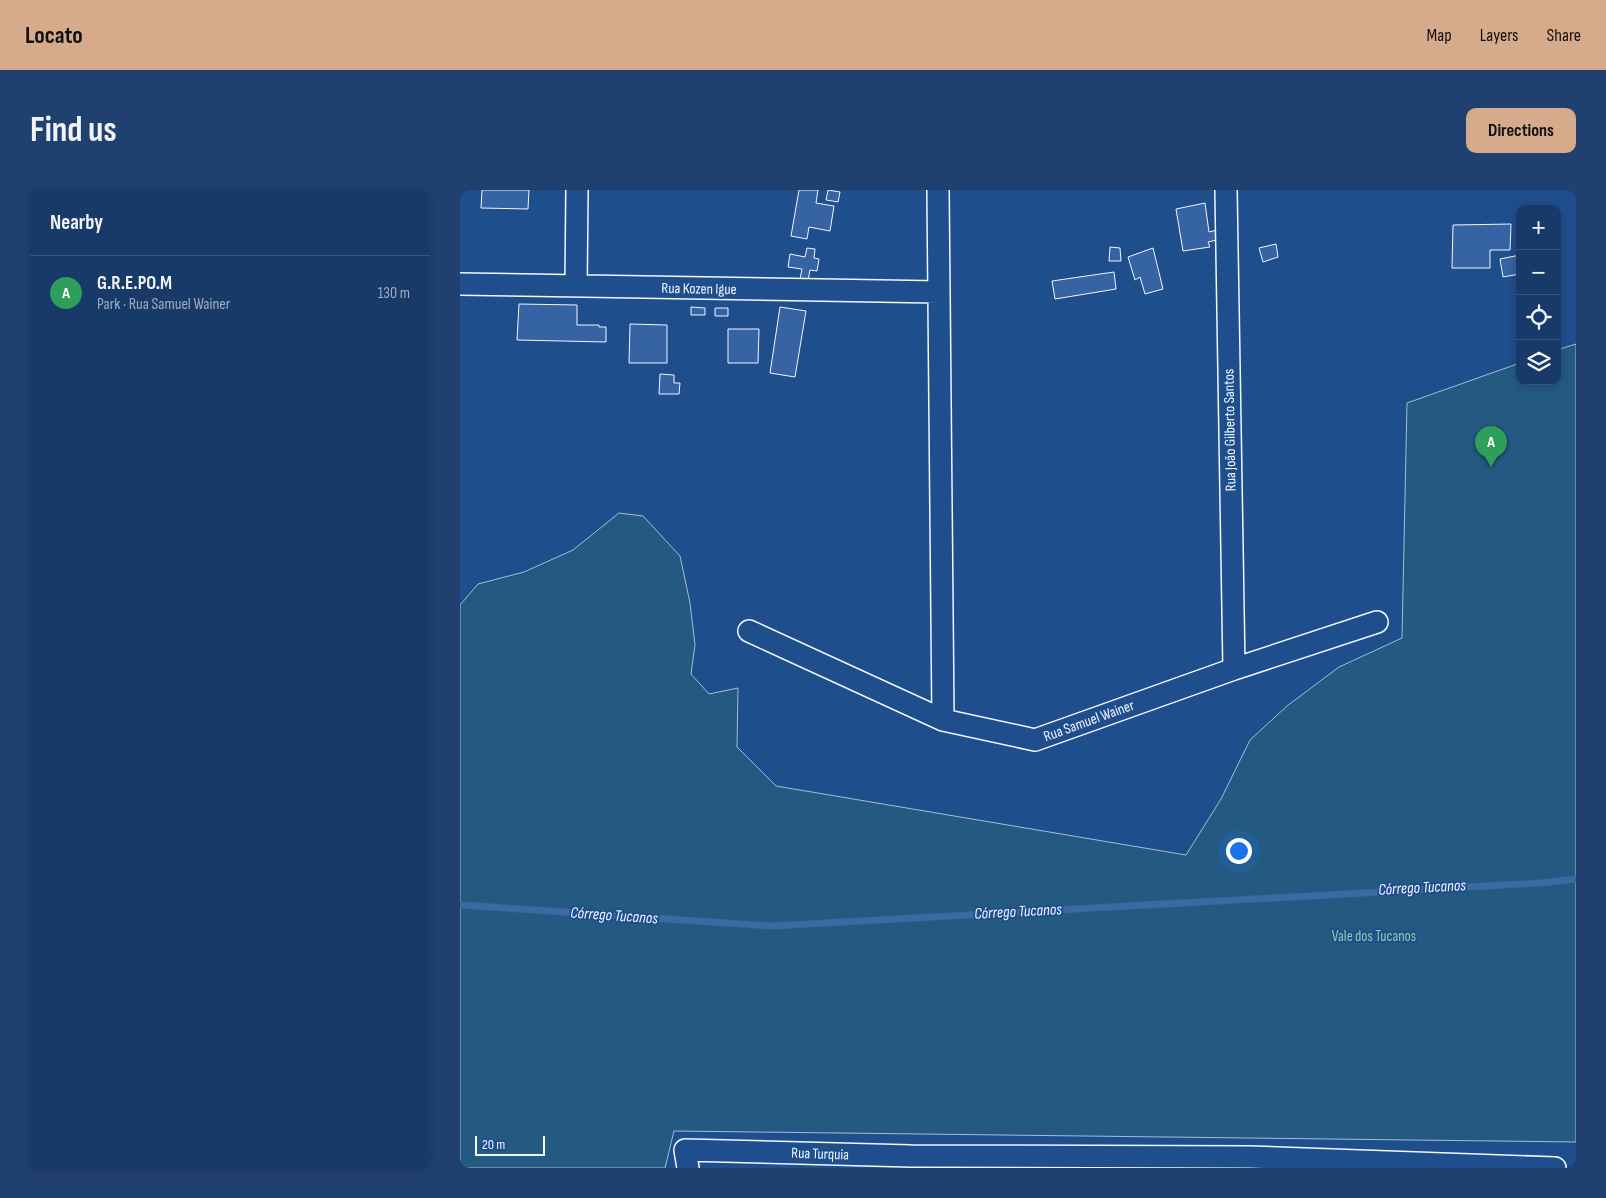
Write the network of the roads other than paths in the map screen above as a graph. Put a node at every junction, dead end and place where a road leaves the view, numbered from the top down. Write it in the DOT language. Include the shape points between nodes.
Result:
graph roads {
  1 [pos="577,190"];
  2 [pos="938,190"];
  3 [pos="1226,190"];
  4 [pos="460,284"];
  5 [pos="576,286"];
  6 [pos="939,292"];
  7 [pos="1377,622"];
  8 [pos="750,631"];
  9 [pos="1234,669"];
  10 [pos="943,720"];
  11 [pos="687,1159"];
  12 [pos="1251,1162"];
  13 [pos="1555,1168"];
  1 -- 5 [label="street"];
  2 -- 6 [label="street"];
  3 -- 9 [label="street, Rua João Gilberto Santos"];
  4 -- 5 [label="street, Rua Kozen Igue"];
  5 -- 6 [label="street, Rua Kozen Igue"];
  6 -- 10 [label="street"];
  7 -- 9 [label="street, Rua Samuel Wainer"];
  8 -- 10 [label="street, Rua Samuel Wainer"];
  9 -- 10 [label="street, Rua Samuel Wainer" via="1035,740"];
  11 -- 12 [label="street, Rua Turquia" via="911,1156"];
  12 -- 13 [label="street, Rua Turquia"];
}
